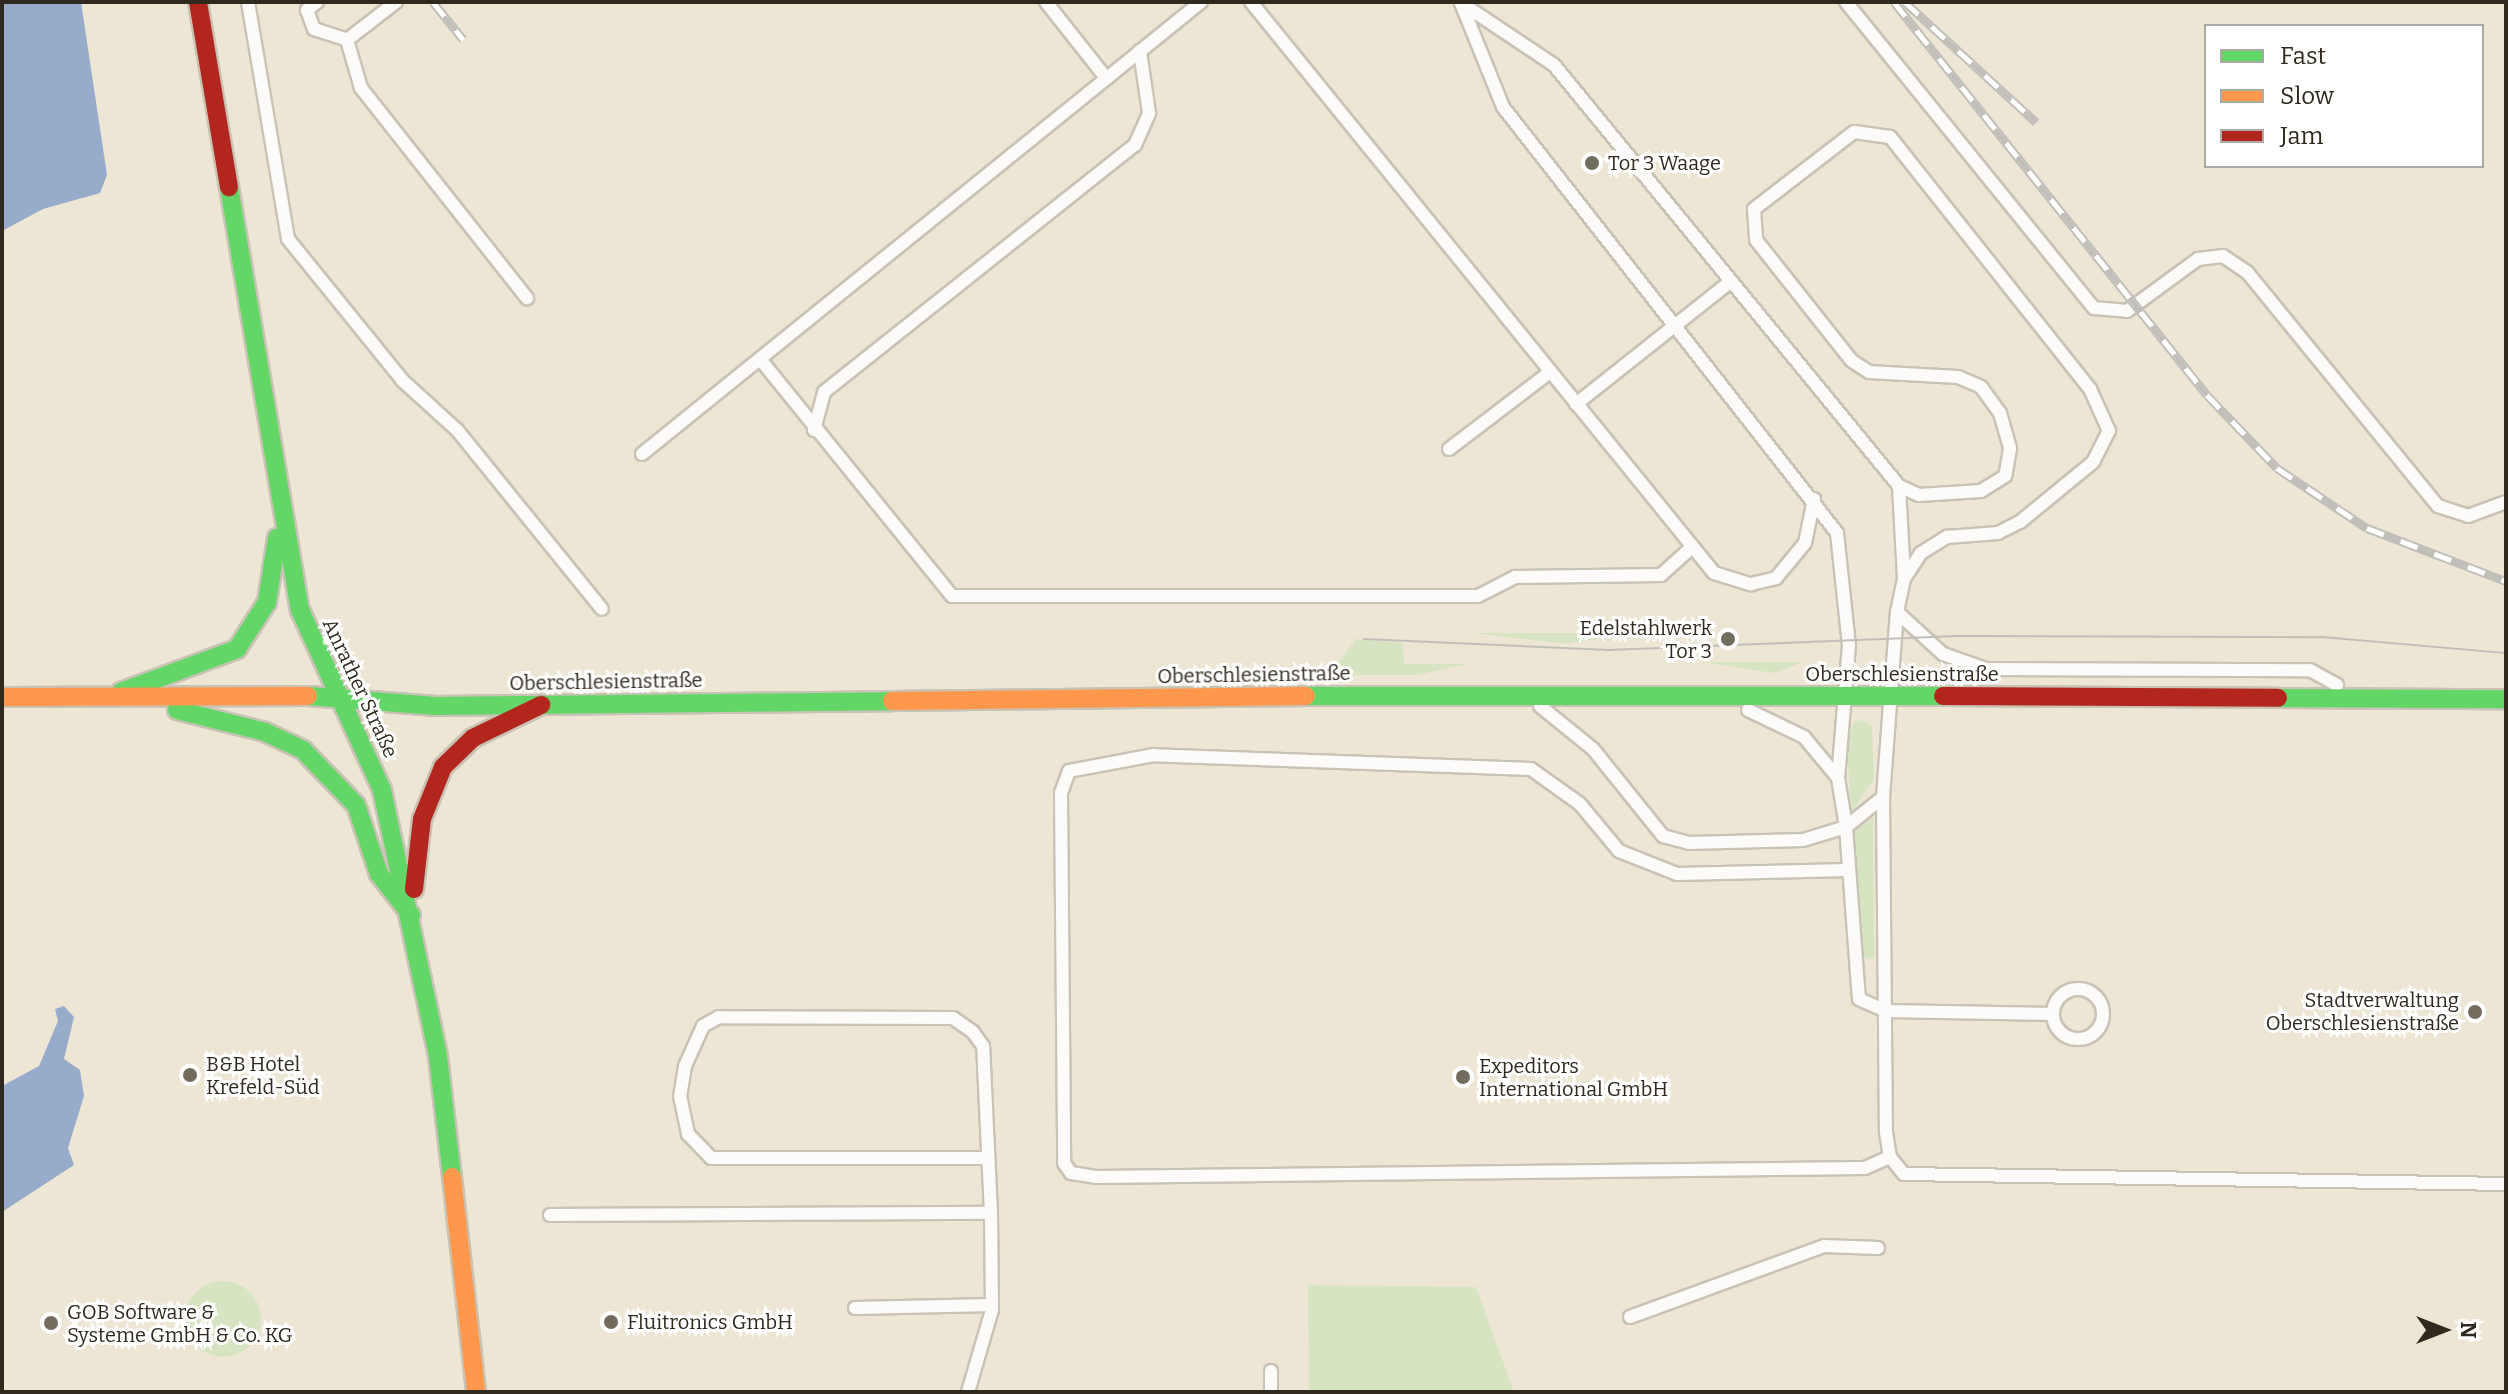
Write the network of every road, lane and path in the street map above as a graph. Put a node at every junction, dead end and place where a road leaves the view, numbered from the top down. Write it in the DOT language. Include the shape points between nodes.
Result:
graph roads {
  1 [pos="198,2"];
  2 [pos="248,2"];
  3 [pos="317,2"];
  4 [pos="396,2"];
  5 [pos="1046,2"];
  6 [pos="1201,2"];
  7 [pos="1251,2"];
  8 [pos="1461,2"];
  9 [pos="1846,2"];
  10 [pos="347,40"];
  11 [pos="1140,51"];
  12 [pos="1106,78"];
  13 [pos="1730,282"];
  14 [pos="527,298"];
  15 [pos="1676,326"];
  16 [pos="760,359"];
  17 [pos="1550,372"];
  18 [pos="1576,404"];
  19 [pos="814,430"];
  20 [pos="1449,449"];
  21 [pos="642,454"];
  22 [pos="1899,486"];
  23 [pos="1814,499"];
  24 [pos="2506,502"];
  25 [pos="281,513"];
  26 [pos="1691,548"];
  27 [pos="1904,579"];
  28 [pos="602,609"];
  29 [pos="1897,612"];
  30 [pos="1524,694"];
  31 [pos="115,695"];
  32 [pos="1712,695"];
  33 [pos="1845,696"];
  34 [pos="1888,696"];
  35 [pos="2,697"];
  36 [pos="340,699"];
  37 [pos="2360,699"];
  38 [pos="2506,699"];
  39 [pos="542,705"];
  40 [pos="1838,778"];
  41 [pos="1883,797"];
  42 [pos="1846,827"];
  43 [pos="1849,870"];
  44 [pos="411,915"];
  45 [pos="1886,1011"];
  46 [pos="2053,1014"];
  47 [pos="1890,1157"];
  48 [pos="988,1158"];
  49 [pos="2506,1184"];
  50 [pos="991,1213"];
  51 [pos="550,1215"];
  52 [pos="1878,1248"];
  53 [pos="992,1305"];
  54 [pos="855,1308"];
  55 [pos="1630,1317"];
  56 [pos="1271,1371"];
  57 [pos="476,1392"];
  58 [pos="968,1392"];
  59 [pos="1271,1392"];
  1 -- 25 [label="main road, Anrather Straße"];
  2 -- 28 [label="lane" via="288,239 402,380 457,430"];
  3 -- 10 [label="lane" via="307,10 314,29"];
  4 -- 10 [label="lane"];
  5 -- 12 [label="lane"];
  6 -- 11 [label="lane"];
  7 -- 17 [label="lane"];
  8 -- 13 [label="lane" via="1554,65"];
  8 -- 15 [label="lane" via="1503,107"];
  9 -- 24 [label="lane" via="2094,308 2137,307 2198,259 2223,256 2247,272 2438,506 2468,516"];
  10 -- 14 [label="lane" via="361,88"];
  11 -- 12 [label="lane"];
  11 -- 19 [label="lane" via="1149,113 1135,145 824,392"];
  12 -- 16 [label="lane"];
  13 -- 15 [label="lane"];
  13 -- 22 [label="lane"];
  15 -- 18 [label="lane"];
  15 -- 23 [label="lane"];
  16 -- 19 [label="lane"];
  16 -- 21 [label="lane"];
  17 -- 18 [label="lane"];
  17 -- 20 [label="lane"];
  18 -- 26 [label="lane"];
  19 -- 26 [label="lane" via="937,586 980,600 1478,596 1515,577 1661,575"];
  22 -- 27 [label="lane"];
  22 -- 27 [label="lane" via="1952,496 2005,476 2010,449 2000,413 1981,387 1958,377 1896,377 1852,361 1751,226 1754,209 1831,145 1872,129 1890,137 2090,389 2109,431 2093,462 2020,522 1998,533 1947,537 1921,553"];
  23 -- 26 [label="lane" via="1805,543 1776,578 1732,581"];
  23 -- 33 [label="lane" via="1837,533 1846,564"];
  25 -- 31 [label="main road" via="267,602 237,649"];
  25 -- 36 [label="main road, Anrather Straße" via="300,610"];
  27 -- 29 [label="lane"];
  29 -- 34 [label="lane"];
  29 -- 37 [label="lane" via="1943,654 1986,669 2310,670"];
  30 -- 32 [label="main road, Oberschlesienstraße"];
  30 -- 39 [label="main road, Oberschlesienstraße"];
  30 -- 42 [label="lane" via="1593,749 1663,836 1689,843 1803,840"];
  31 -- 35 [label="main road, Oberschlesienstraße"];
  31 -- 36 [label="main road, Oberschlesienstraße"];
  31 -- 44 [label="main road" via="265,732 303,750 356,805 379,874"];
  32 -- 33 [label="main road, Oberschlesienstraße"];
  32 -- 40 [label="lane" via="1804,737"];
  33 -- 34 [label="main road, Oberschlesienstraße"];
  33 -- 40 [label="lane"];
  34 -- 37 [label="main road, Oberschlesienstraße"];
  34 -- 41 [label="lane"];
  36 -- 39 [label="main road, Oberschlesienstraße"];
  36 -- 44 [label="main road, Anrather Straße" via="382,790"];
  37 -- 38 [label="main road, Oberschlesienstraße"];
  39 -- 44 [label="main road" via="473,738 437,777 422,819"];
  40 -- 42 [label="lane"];
  41 -- 42 [label="lane"];
  41 -- 45 [label="lane"];
  42 -- 43 [label="lane"];
  43 -- 45 [label="lane" via="1859,999"];
  43 -- 47 [label="lane" via="1677,874 1619,851 1580,804 1531,769 1154,755 1069,771 1061,793 1064,1163 1071,1173 1096,1177 1865,1168"];
  44 -- 57 [label="main road, Anrather Straße" via="438,1056"];
  45 -- 46 [label="lane"];
  45 -- 47 [label="lane"];
  46 -- 46 [label="lane" via="2062,995 2081,989 2095,996 2102,1021 2093,1035 2076,1040 2064,1035"];
  47 -- 49 [label="lane" via="1904,1174 1930,1179"];
  48 -- 48 [label="lane" via="983,1046 953,1018 719,1017 703,1026 685,1066 680,1096 688,1134 711,1158"];
  48 -- 50 [label="lane"];
  50 -- 51 [label="lane"];
  50 -- 53 [label="lane"];
  52 -- 55 [label="lane" via="1824,1246"];
  53 -- 54 [label="lane"];
  53 -- 58 [label="lane" via="988,1340"];
  56 -- 59 [label="lane"];
}
